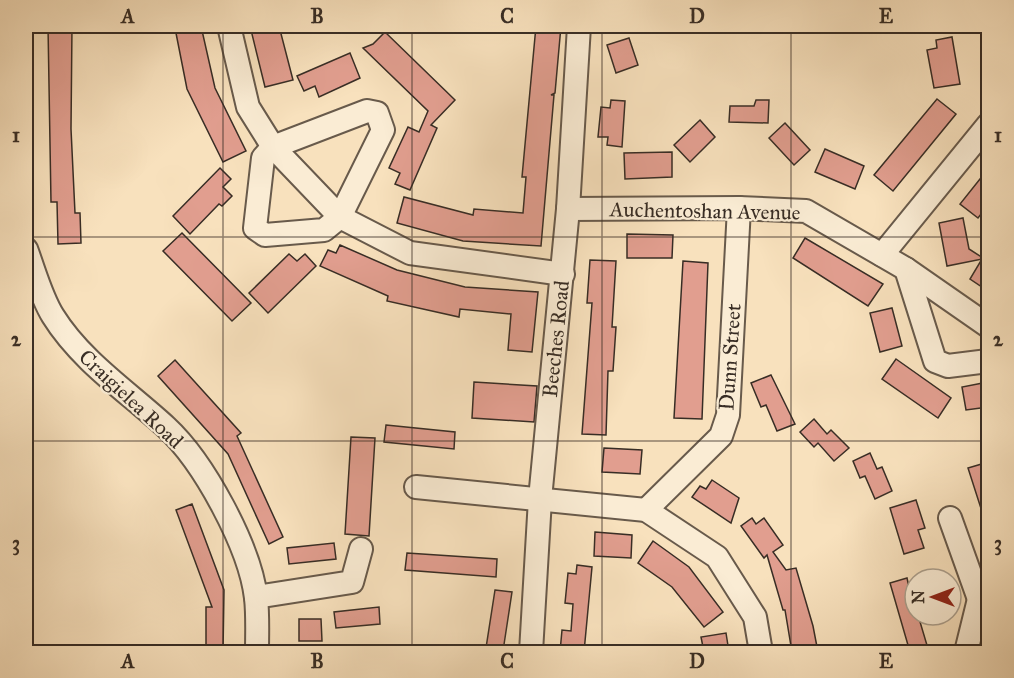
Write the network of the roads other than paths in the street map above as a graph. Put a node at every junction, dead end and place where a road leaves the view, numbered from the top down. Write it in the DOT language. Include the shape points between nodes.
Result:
graph roads {
  1 [pos="229,26"];
  2 [pos="579,26"];
  3 [pos="988,125"];
  4 [pos="273,147"];
  5 [pos="739,208"];
  6 [pos="568,209"];
  7 [pos="340,217"];
  8 [pos="26,249"];
  9 [pos="882,255"];
  10 [pos="906,269"];
  11 [pos="563,274"];
  12 [pos="988,326"];
  13 [pos="988,361"];
  14 [pos="416,488"];
  15 [pos="540,499"];
  16 [pos="646,510"];
  17 [pos="950,518"];
  18 [pos="361,549"];
  19 [pos="984,595"];
  20 [pos="256,597"];
  21 [pos="257,652"];
  22 [pos="531,652"];
  23 [pos="760,652"];
  24 [pos="966,652"];
  1 -- 4 [label="street" via="248,107"];
  2 -- 6 [label="street, Beeches Road"];
  3 -- 9 [label="street"];
  4 -- 7 [label="street"];
  4 -- 7 [label="street" via="263,158 255,228 265,235 324,230"];
  4 -- 7 [label="street" via="367,111 377,113 383,130"];
  5 -- 6 [label="street, Auchentoshan Avenue"];
  5 -- 9 [label="street, Auchentoshan Avenue" via="806,211"];
  5 -- 16 [label="street, Dunn Street" via="728,415 721,436"];
  6 -- 11 [label="street, Beeches Road"];
  7 -- 11 [label="street" via="410,253"];
  8 -- 20 [label="street, Craigielea Road" via="52,315 76,347 169,429 201,469 234,531"];
  9 -- 10 [label="street, Auchentoshan Avenue"];
  10 -- 12 [label="street, Auchentoshan Avenue"];
  10 -- 13 [label="street" via="934,361 948,366"];
  11 -- 15 [label="street, Beeches Road"];
  14 -- 15 [label="street"];
  15 -- 16 [label="street"];
  15 -- 22 [label="street, Beeches Road"];
  16 -- 23 [label="street" via="717,557 755,617"];
  17 -- 19 [label="street"];
  18 -- 20 [label="street" via="352,582"];
  19 -- 24 [label="street"];
  20 -- 21 [label="street, Craigielea Road"];
}
